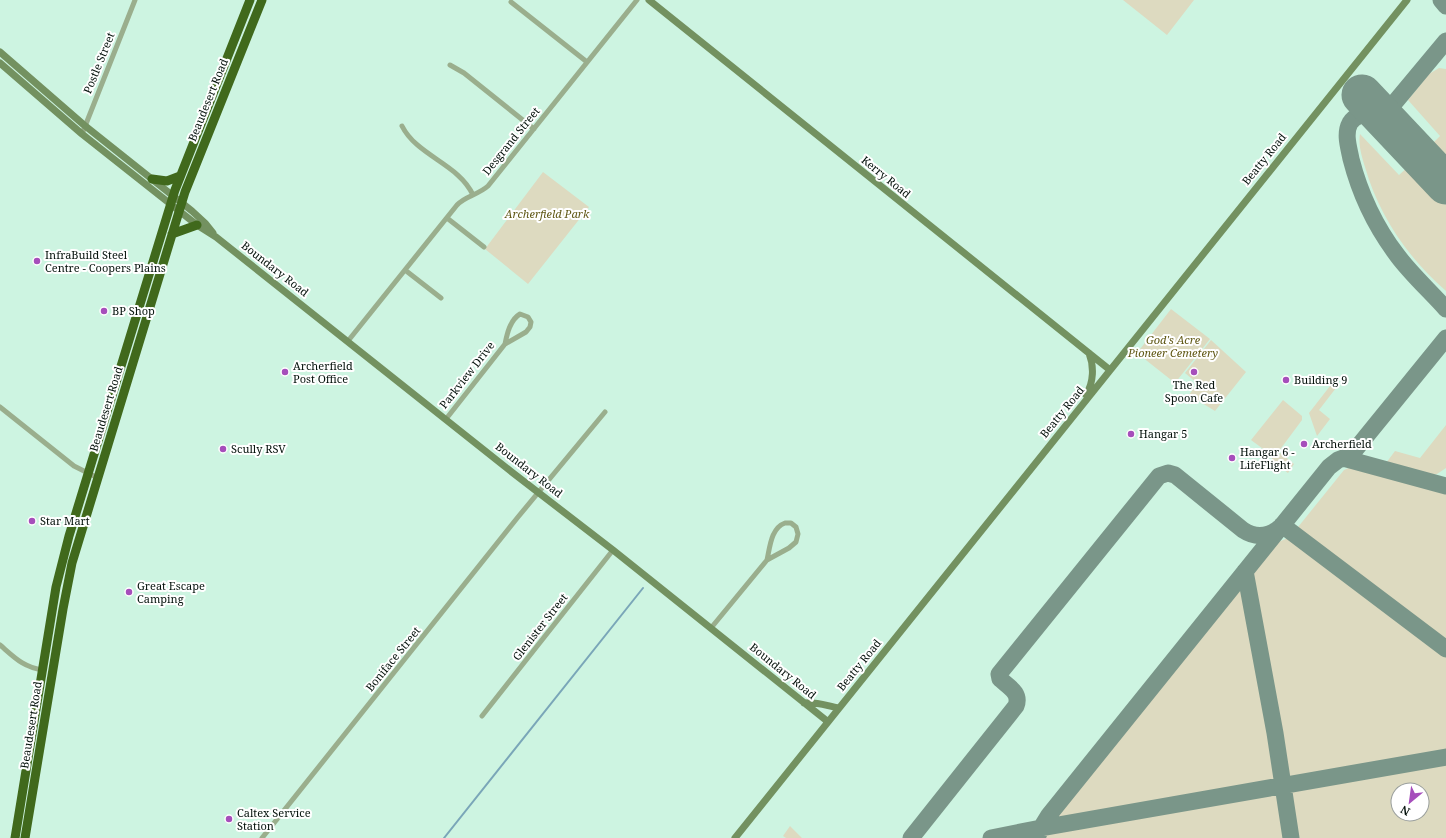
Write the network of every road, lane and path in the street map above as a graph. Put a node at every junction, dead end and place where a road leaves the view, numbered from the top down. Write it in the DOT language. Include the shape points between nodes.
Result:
graph roads {
  1 [pos="135,0"];
  2 [pos="250,0"];
  3 [pos="262,0"];
  4 [pos="637,0"];
  5 [pos="649,0"];
  6 [pos="1406,0"];
  7 [pos="511,2"];
  8 [pos="0,52"];
  9 [pos="587,62"];
  10 [pos="0,63"];
  11 [pos="450,65"];
  12 [pos="84,125"];
  13 [pos="402,126"];
  14 [pos="534,129"];
  15 [pos="82,134"];
  16 [pos="180,176"];
  17 [pos="152,179"];
  18 [pos="473,195"];
  19 [pos="171,200"];
  20 [pos="180,207"];
  21 [pos="447,218"];
  22 [pos="197,225"];
  23 [pos="172,234"];
  24 [pos="216,237"];
  25 [pos="484,247"];
  26 [pos="405,270"];
  27 [pos="441,298"];
  28 [pos="348,341"];
  29 [pos="505,344"];
  30 [pos="1088,353"];
  31 [pos="1110,370"];
  32 [pos="0,407"];
  33 [pos="605,412"];
  34 [pos="1075,413"];
  35 [pos="446,419"];
  36 [pos="88,474"];
  37 [pos="98,478"];
  38 [pos="539,492"];
  39 [pos="613,550"];
  40 [pos="767,560"];
  41 [pos="712,628"];
  42 [pos="0,645"];
  43 [pos="42,670"];
  44 [pos="52,672"];
  45 [pos="804,703"];
  46 [pos="838,708"];
  47 [pos="482,716"];
  48 [pos="827,721"];
  49 [pos="15,838"];
  50 [pos="25,838"];
  51 [pos="262,838"];
  52 [pos="735,838"];
  1 -- 12 [label="street, Postle Street"];
  2 -- 16 [label="highway, Beaudesert Road"];
  3 -- 20 [label="highway, Beaudesert Road"];
  4 -- 9 [label="street, Desgrand Street"];
  5 -- 30 [label="main road, Kerry Road"];
  6 -- 31 [label="main road, Beatty Road"];
  7 -- 9 [label="street"];
  8 -- 12 [label="main road, Boundary Road"];
  9 -- 14 [label="street, Desgrand Street"];
  10 -- 15 [label="main road, Boundary Road"];
  11 -- 14 [label="street" via="464,73"];
  12 -- 15 [label="street, Postle Street"];
  12 -- 17 [label="main road, Boundary Road"];
  13 -- 18 [label="street" via="410,138 467,183"];
  14 -- 18 [label="street, Desgrand Street" via="488,186"];
  15 -- 19 [label="main road, Boundary Road"];
  16 -- 17 [label="highway" via="167,181"];
  16 -- 19 [label="highway, Beaudesert Road"];
  17 -- 19 [label="main road, Boundary Road"];
  18 -- 21 [label="street, Desgrand Street" via="460,201"];
  19 -- 20 [label="main road, Boundary Road"];
  19 -- 36 [label="highway, Beaudesert Road"];
  20 -- 22 [label="main road, Boundary Road"];
  20 -- 23 [label="highway, Beaudesert Road"];
  20 -- 24 [label="main road, Boundary Road" via="205,223"];
  21 -- 25 [label="street"];
  21 -- 26 [label="street, Desgrand Street"];
  22 -- 23 [label="highway"];
  22 -- 24 [label="main road, Boundary Road"];
  23 -- 37 [label="highway, Beaudesert Road"];
  24 -- 28 [label="main road, Boundary Road"];
  26 -- 27 [label="street"];
  26 -- 28 [label="street, Desgrand Street"];
  28 -- 35 [label="main road, Boundary Road"];
  29 -- 29 [label="street, Parkview Drive" via="515,317 520,314 528,317 531,322 529,329"];
  29 -- 35 [label="street, Parkview Drive"];
  30 -- 31 [label="main road, Kerry Road"];
  30 -- 34 [label="main road" via="1093,370 1089,390"];
  31 -- 34 [label="main road, Beatty Road"];
  32 -- 36 [label="street"];
  33 -- 38 [label="street, Boniface Street"];
  34 -- 46 [label="main road, Beatty Road"];
  35 -- 38 [label="main road, Boundary Road"];
  36 -- 37 [label="street"];
  36 -- 43 [label="highway, Beaudesert Road" via="59,573"];
  37 -- 44 [label="highway, Beaudesert Road" via="69,574"];
  38 -- 39 [label="main road, Boundary Road"];
  38 -- 51 [label="street, Boniface Street"];
  39 -- 41 [label="main road, Boundary Road"];
  39 -- 47 [label="street, Glenister Street"];
  40 -- 40 [label="street" via="777,528 785,523 794,525 798,534 796,542"];
  40 -- 41 [label="street"];
  41 -- 45 [label="main road, Boundary Road"];
  42 -- 43 [label="street" via="30,668"];
  43 -- 44 [label="street"];
  43 -- 49 [label="highway, Beaudesert Road"];
  44 -- 50 [label="highway, Beaudesert Road"];
  45 -- 46 [label="main road" via="813,701"];
  45 -- 48 [label="main road, Boundary Road"];
  46 -- 48 [label="main road, Beatty Road"];
  48 -- 52 [label="main road, Beatty Road"];
}
